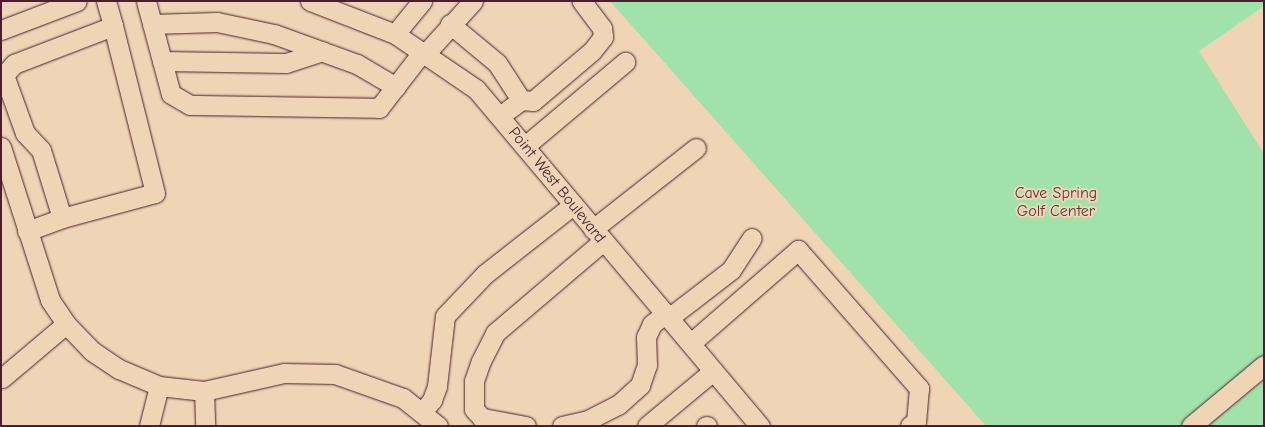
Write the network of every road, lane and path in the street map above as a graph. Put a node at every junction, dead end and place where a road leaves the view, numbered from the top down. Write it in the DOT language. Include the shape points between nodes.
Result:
graph roads {
  1 [pos="77,1"];
  2 [pos="106,1"];
  3 [pos="146,1"];
  4 [pos="472,1"];
  5 [pos="582,1"];
  6 [pos="322,3"];
  7 [pos="412,4"];
  8 [pos="152,24"];
  9 [pos="450,24"];
  10 [pos="113,26"];
  11 [pos="1,30"];
  12 [pos="395,34"];
  13 [pos="322,51"];
  14 [pos="425,52"];
  15 [pos="162,61"];
  16 [pos="625,62"];
  17 [pos="396,87"];
  18 [pos="521,100"];
  19 [pos="500,116"];
  20 [pos="525,146"];
  21 [pos="1,147"];
  22 [pos="696,148"];
  23 [pos="8,191"];
  24 [pos="573,205"];
  25 [pos="62,218"];
  26 [pos="27,231"];
  27 [pos="598,235"];
  28 [pos="752,238"];
  29 [pos="668,315"];
  30 [pos="66,324"];
  31 [pos="691,343"];
  32 [pos="1264,366"];
  33 [pos="713,371"];
  34 [pos="2,378"];
  35 [pos="159,386"];
  36 [pos="204,391"];
  37 [pos="422,412"];
  38 [pos="478,418"];
  39 [pos="148,426"];
  40 [pos="205,426"];
  41 [pos="438,426"];
  42 [pos="526,426"];
  43 [pos="562,426"];
  44 [pos="647,426"];
  45 [pos="760,426"];
  46 [pos="910,426"];
  47 [pos="1191,426"];
  1 -- 11 [label="street"];
  2 -- 10 [label="street"];
  3 -- 8 [label="street"];
  4 -- 9 [label="street"];
  5 -- 18 [label="street" via="602,28 603,37 592,51 533,101"];
  6 -- 12 [label="street, Point West Boulevard"];
  7 -- 12 [label="street"];
  8 -- 13 [label="street" via="217,22 274,34"];
  8 -- 15 [label="street"];
  9 -- 14 [label="street"];
  9 -- 18 [label="street" via="497,63"];
  10 -- 25 [label="street" via="155,193"];
  10 -- 25 [label="street" via="14,64 4,75 24,133 41,150"];
  12 -- 14 [label="street, Point West Boulevard"];
  13 -- 15 [label="street" via="286,63"];
  13 -- 17 [label="street" via="358,64"];
  14 -- 17 [label="street"];
  14 -- 19 [label="street, Point West Boulevard" via="476,89"];
  15 -- 17 [label="street" via="171,94 190,105 379,108"];
  16 -- 20 [label="street"];
  18 -- 19 [label="street"];
  19 -- 20 [label="street, Point West Boulevard"];
  20 -- 24 [label="street, Point West Boulevard"];
  21 -- 23 [label="street"];
  22 -- 27 [label="street"];
  23 -- 26 [label="street"];
  24 -- 27 [label="street, Point West Boulevard"];
  24 -- 37 [label="street" via="485,274 445,316 437,386 432,400"];
  25 -- 26 [label="street"];
  26 -- 30 [label="street" via="50,300"];
  27 -- 29 [label="street, Point West Boulevard"];
  27 -- 38 [label="street" via="495,333 474,381"];
  28 -- 29 [label="street" via="730,270"];
  29 -- 31 [label="street, Point West Boulevard"];
  29 -- 43 [label="street" via="652,324 646,337 647,365 640,385 618,405 588,420"];
  30 -- 34 [label="street"];
  30 -- 35 [label="street" via="92,351 118,369"];
  31 -- 33 [label="street, Point West Boulevard"];
  31 -- 46 [label="street" via="798,250 919,388 916,421"];
  32 -- 47 [label="street"];
  33 -- 44 [label="street"];
  33 -- 45 [label="street, Point West Boulevard"];
  35 -- 36 [label="street"];
  35 -- 39 [label="street"];
  36 -- 37 [label="street" via="284,373 335,374 403,398"];
  36 -- 40 [label="street"];
  37 -- 41 [label="street"];
  38 -- 42 [label="street"];
}
